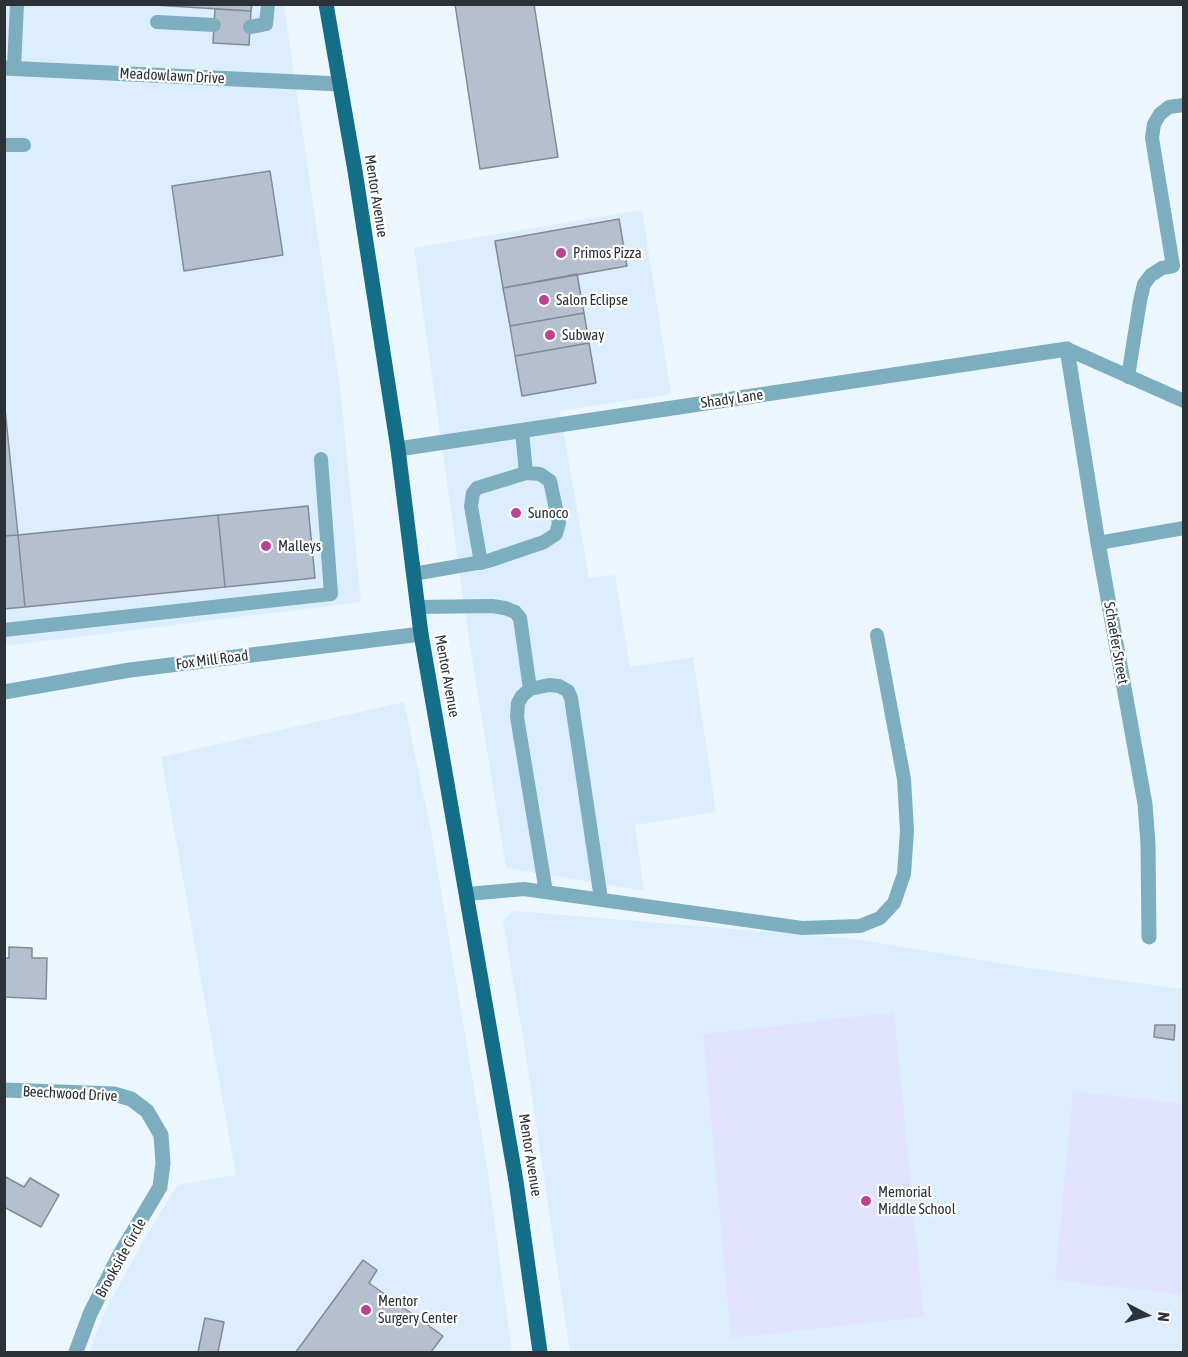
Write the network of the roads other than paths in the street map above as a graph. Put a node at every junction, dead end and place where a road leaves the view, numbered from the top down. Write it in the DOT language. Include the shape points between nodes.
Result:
graph roads {
  1 [pos="17,4"];
  2 [pos="268,4"];
  3 [pos="327,4"];
  4 [pos="158,21"];
  5 [pos="214,26"];
  6 [pos="250,27"];
  7 [pos="9,68"];
  8 [pos="340,84"];
  9 [pos="1184,105"];
  10 [pos="4,145"];
  11 [pos="24,146"];
  12 [pos="1178,265"];
  13 [pos="1067,349"];
  14 [pos="1128,377"];
  15 [pos="1184,401"];
  16 [pos="522,431"];
  17 [pos="398,449"];
  18 [pos="321,459"];
  19 [pos="526,473"];
  20 [pos="1184,528"];
  21 [pos="1098,543"];
  22 [pos="481,562"];
  23 [pos="413,574"];
  24 [pos="418,607"];
  25 [pos="4,630"];
  26 [pos="421,634"];
  27 [pos="877,635"];
  28 [pos="530,689"];
  29 [pos="4,692"];
  30 [pos="546,892"];
  31 [pos="467,894"];
  32 [pos="601,899"];
  33 [pos="1149,937"];
  34 [pos="4,1090"];
  35 [pos="163,1163"];
  36 [pos="76,1353"];
  37 [pos="540,1353"];
  1 -- 7 [label="lane"];
  2 -- 6 [label="lane" via="266,24"];
  3 -- 8 [label="main road, Mentor Avenue"];
  4 -- 5 [label="lane"];
  7 -- 8 [label="street, Meadowlawn Drive"];
  8 -- 17 [label="main road, Mentor Avenue"];
  9 -- 12 [label="lane" via="1169,107 1160,114 1152,138"];
  10 -- 11 [label="lane"];
  12 -- 14 [label="lane" via="1162,268 1144,284"];
  13 -- 14 [label="lane"];
  13 -- 16 [label="street, Shady Lane"];
  13 -- 21 [label="street, Schaefer Street"];
  14 -- 15 [label="lane"];
  16 -- 17 [label="street, Shady Lane"];
  16 -- 19 [label="lane"];
  17 -- 23 [label="main road, Mentor Avenue"];
  18 -- 25 [label="lane" via="331,594"];
  19 -- 22 [label="lane" via="477,488 473,493 471,506"];
  19 -- 22 [label="lane" via="540,474 550,481 559,524 556,534 527,549"];
  20 -- 21 [label="lane"];
  21 -- 33 [label="street, Schaefer Street" via="1145,804"];
  22 -- 23 [label="lane"];
  23 -- 24 [label="main road, Mentor Avenue"];
  24 -- 26 [label="main road, Mentor Avenue"];
  24 -- 28 [label="lane" via="492,606 515,612 520,618"];
  26 -- 29 [label="street, Fox Mill Road" via="130,670"];
  26 -- 31 [label="main road, Mentor Avenue"];
  27 -- 32 [label="lane" via="904,779 907,831 904,874 894,903 880,918 860,926 802,928"];
  28 -- 30 [label="lane" via="518,703 517,717"];
  28 -- 32 [label="lane" via="559,686 571,698"];
  30 -- 31 [label="lane" via="524,889"];
  30 -- 32 [label="lane"];
  31 -- 37 [label="main road, Mentor Avenue" via="516,1181"];
  34 -- 35 [label="street, Beechwood Drive" via="114,1094 131,1099 147,1111 160,1135"];
  35 -- 36 [label="street, Brookside Circle" via="160,1187 119,1256 90,1314"];
}
